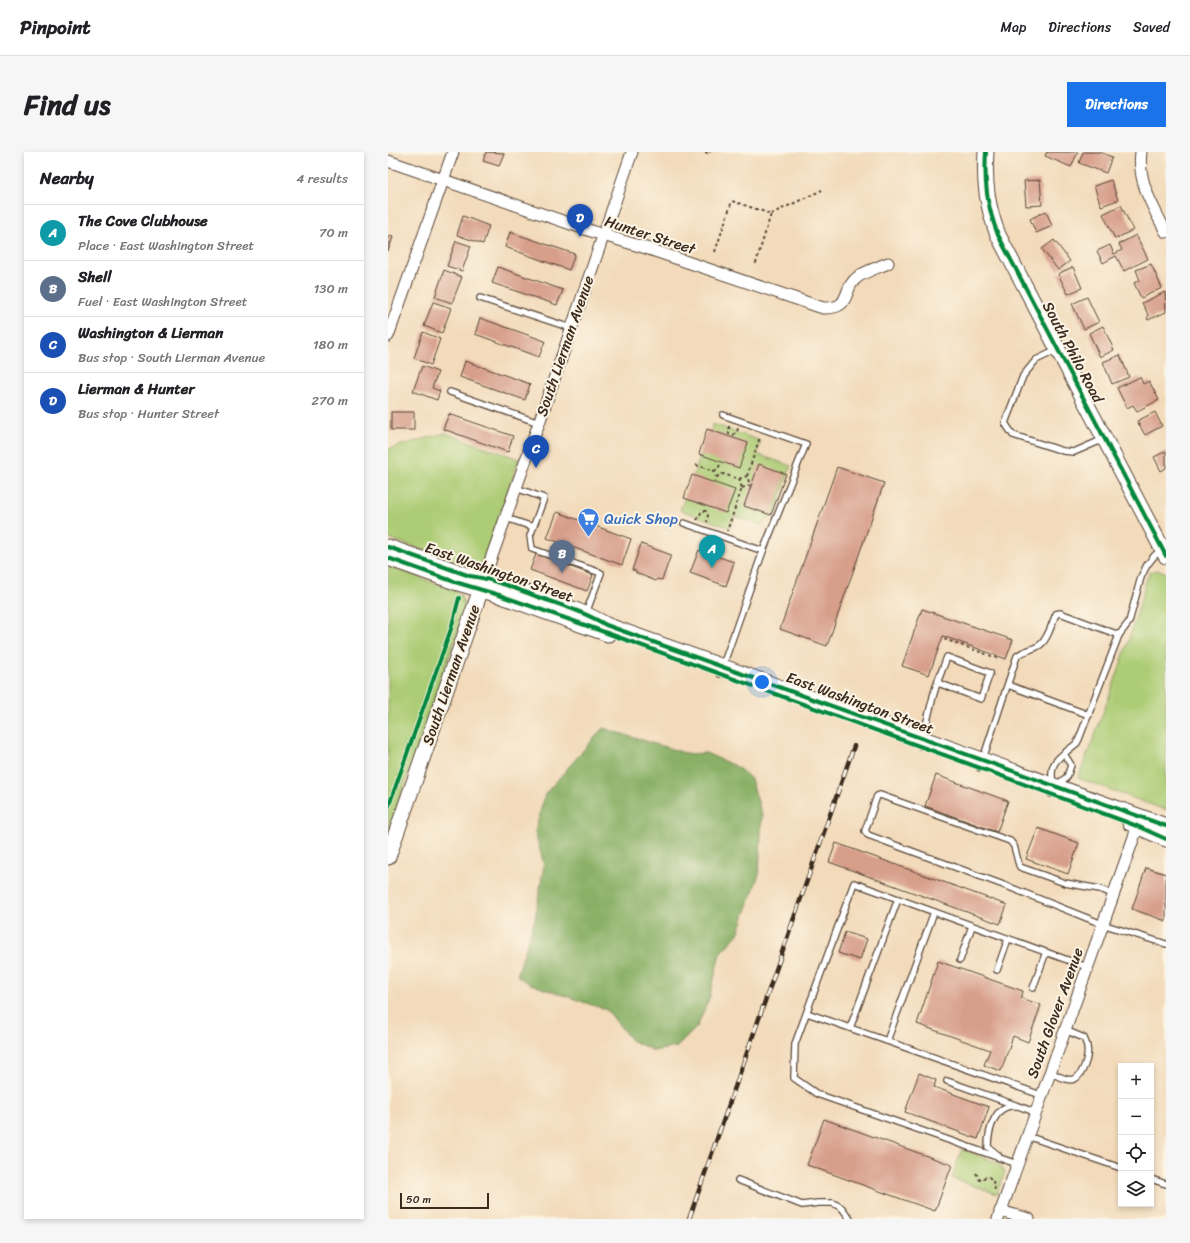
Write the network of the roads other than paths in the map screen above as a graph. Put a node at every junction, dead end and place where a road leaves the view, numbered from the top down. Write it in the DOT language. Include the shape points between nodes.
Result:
graph roads {
  1 [pos="453,152"];
  2 [pos="632,152"];
  3 [pos="986,152"];
  4 [pos="1141,152"];
  5 [pos="388,161"];
  6 [pos="444,180"];
  7 [pos="1166,232"];
  8 [pos="603,235"];
  9 [pos="888,263"];
  10 [pos="480,298"];
  11 [pos="571,328"];
  12 [pos="388,336"];
  13 [pos="1058,349"];
  14 [pos="450,392"];
  15 [pos="723,415"];
  16 [pos="539,423"];
  17 [pos="1104,438"];
  18 [pos="516,488"];
  19 [pos="506,518"];
  20 [pos="684,523"];
  21 [pos="533,528"];
  22 [pos="388,547"];
  23 [pos="763,551"];
  24 [pos="1165,553"];
  25 [pos="388,558"];
  26 [pos="482,584"];
  27 [pos="584,619"];
  28 [pos="1119,635"];
  29 [pos="722,671"];
  30 [pos="938,683"];
  31 [pos="1008,685"];
  32 [pos="1089,715"];
  33 [pos="922,743"];
  34 [pos="1064,754"];
  35 [pos="981,764"];
  36 [pos="1052,791"];
  37 [pos="1139,822"];
  38 [pos="1166,826"];
  39 [pos="1166,839"];
  40 [pos="388,857"];
  41 [pos="1113,894"];
  42 [pos="898,899"];
  43 [pos="934,912"];
  44 [pos="1102,924"];
  45 [pos="972,926"];
  46 [pos="1008,939"];
  47 [pos="1166,944"];
  48 [pos="1046,952"];
  49 [pos="960,960"];
  50 [pos="1087,967"];
  51 [pos="997,970"];
  52 [pos="1033,988"];
  53 [pos="806,1013"];
  54 [pos="850,1028"];
  55 [pos="1065,1030"];
  56 [pos="887,1041"];
  57 [pos="1049,1072"];
  58 [pos="947,1081"];
  59 [pos="1041,1096"];
  60 [pos="1024,1108"];
  61 [pos="1035,1112"];
  62 [pos="1027,1136"];
  63 [pos="1006,1160"];
  64 [pos="1017,1164"];
  65 [pos="1118,1167"];
  66 [pos="1154,1179"];
  67 [pos="738,1180"];
  68 [pos="1166,1184"];
  69 [pos="999,1215"];
  70 [pos="850,1219"];
  71 [pos="1028,1219"];
  1 -- 6 [label="street"];
  2 -- 8 [label="street, South Lierman Avenue"];
  3 -- 13 [label="main road, South Philo Road" via="984,175 987,197 998,236"];
  4 -- 7 [label="street" via="1143,179"];
  5 -- 6 [label="street, Hunter Street"];
  6 -- 8 [label="street, Hunter Street"];
  6 -- 12 [label="street"];
  8 -- 9 [label="street, Hunter Street" via="822,308 840,306 850,285 859,276"];
  8 -- 11 [label="street, South Lierman Avenue"];
  10 -- 11 [label="lane"];
  11 -- 16 [label="street, South Lierman Avenue"];
  13 -- 17 [label="main road, South Philo Road"];
  13 -- 17 [label="lane" via="1036,360 1023,376 1005,424 1013,435 1063,451 1074,452"];
  14 -- 16 [label="lane"];
  15 -- 23 [label="lane" via="806,444"];
  16 -- 18 [label="street, South Lierman Avenue"];
  17 -- 24 [label="main road, South Philo Road"];
  18 -- 19 [label="street, South Lierman Avenue"];
  18 -- 21 [label="lane" via="544,498"];
  19 -- 21 [label="lane"];
  19 -- 26 [label="street, South Lierman Avenue"];
  20 -- 23 [label="lane"];
  21 -- 27 [label="lane" via="530,536 532,549 601,573"];
  22 -- 26 [label="main road, East Washington Street" via="470,576"];
  23 -- 29 [label="lane"];
  24 -- 28 [label="lane" via="1156,555 1147,565 1141,577 1129,622"];
  25 -- 26 [label="main road, East Washington Street" via="455,582"];
  26 -- 27 [label="main road, East Washington Street"];
  26 -- 40 [label="main road, South Lierman Avenue"];
  27 -- 29 [label="main road, East Washington Street"];
  28 -- 31 [label="lane" via="1060,613 1056,614 1040,645 1017,656"];
  28 -- 32 [label="lane"];
  29 -- 33 [label="main road, East Washington Street"];
  30 -- 30 [label="lane" via="947,657 990,673 981,699"];
  30 -- 33 [label="lane"];
  31 -- 32 [label="lane"];
  31 -- 35 [label="lane"];
  32 -- 34 [label="lane" via="1077,743"];
  33 -- 35 [label="main road, East Washington Street"];
  34 -- 36 [label="lane" via="1055,761 1051,772"];
  34 -- 36 [label="lane" via="1071,765 1066,777"];
  35 -- 36 [label="main road, East Washington Street"];
  36 -- 37 [label="main road, East Washington Street"];
  37 -- 38 [label="main road, East Washington Street"];
  37 -- 39 [label="main road, East Washington Street"];
  37 -- 41 [label="street, South Glover Avenue"];
  41 -- 44 [label="street, South Glover Avenue"];
  41 -- 44 [label="lane" via="1065,883 1020,867 1010,841 877,796 865,831 868,835"];
  42 -- 43 [label="lane"];
  42 -- 53 [label="lane" via="854,883"];
  42 -- 54 [label="lane"];
  43 -- 45 [label="lane"];
  43 -- 56 [label="lane"];
  44 -- 47 [label="lane"];
  44 -- 50 [label="street, South Glover Avenue"];
  45 -- 46 [label="lane"];
  45 -- 49 [label="lane"];
  46 -- 48 [label="lane"];
  46 -- 51 [label="lane"];
  48 -- 50 [label="lane"];
  48 -- 52 [label="lane"];
  50 -- 55 [label="street, South Glover Avenue"];
  53 -- 54 [label="lane"];
  53 -- 63 [label="lane" via="795,1044 794,1078 817,1094"];
  54 -- 56 [label="lane"];
  55 -- 57 [label="street, South Glover Avenue"];
  55 -- 57 [label="lane" via="1084,1038 1088,1048 1081,1073 1075,1079 1068,1080"];
  56 -- 59 [label="lane"];
  57 -- 59 [label="street, South Glover Avenue"];
  58 -- 60 [label="lane"];
  59 -- 61 [label="street, South Glover Avenue"];
  60 -- 61 [label="lane"];
  60 -- 63 [label="lane" via="1010,1105 1002,1108 988,1136 988,1147"];
  61 -- 62 [label="street, South Glover Avenue"];
  62 -- 64 [label="street, South Glover Avenue"];
  62 -- 65 [label="lane"];
  63 -- 64 [label="lane"];
  64 -- 69 [label="street, South Glover Avenue"];
  66 -- 68 [label="lane"];
  67 -- 70 [label="lane" via="802,1206 833,1204 842,1208"];
  69 -- 71 [label="street"];
}
